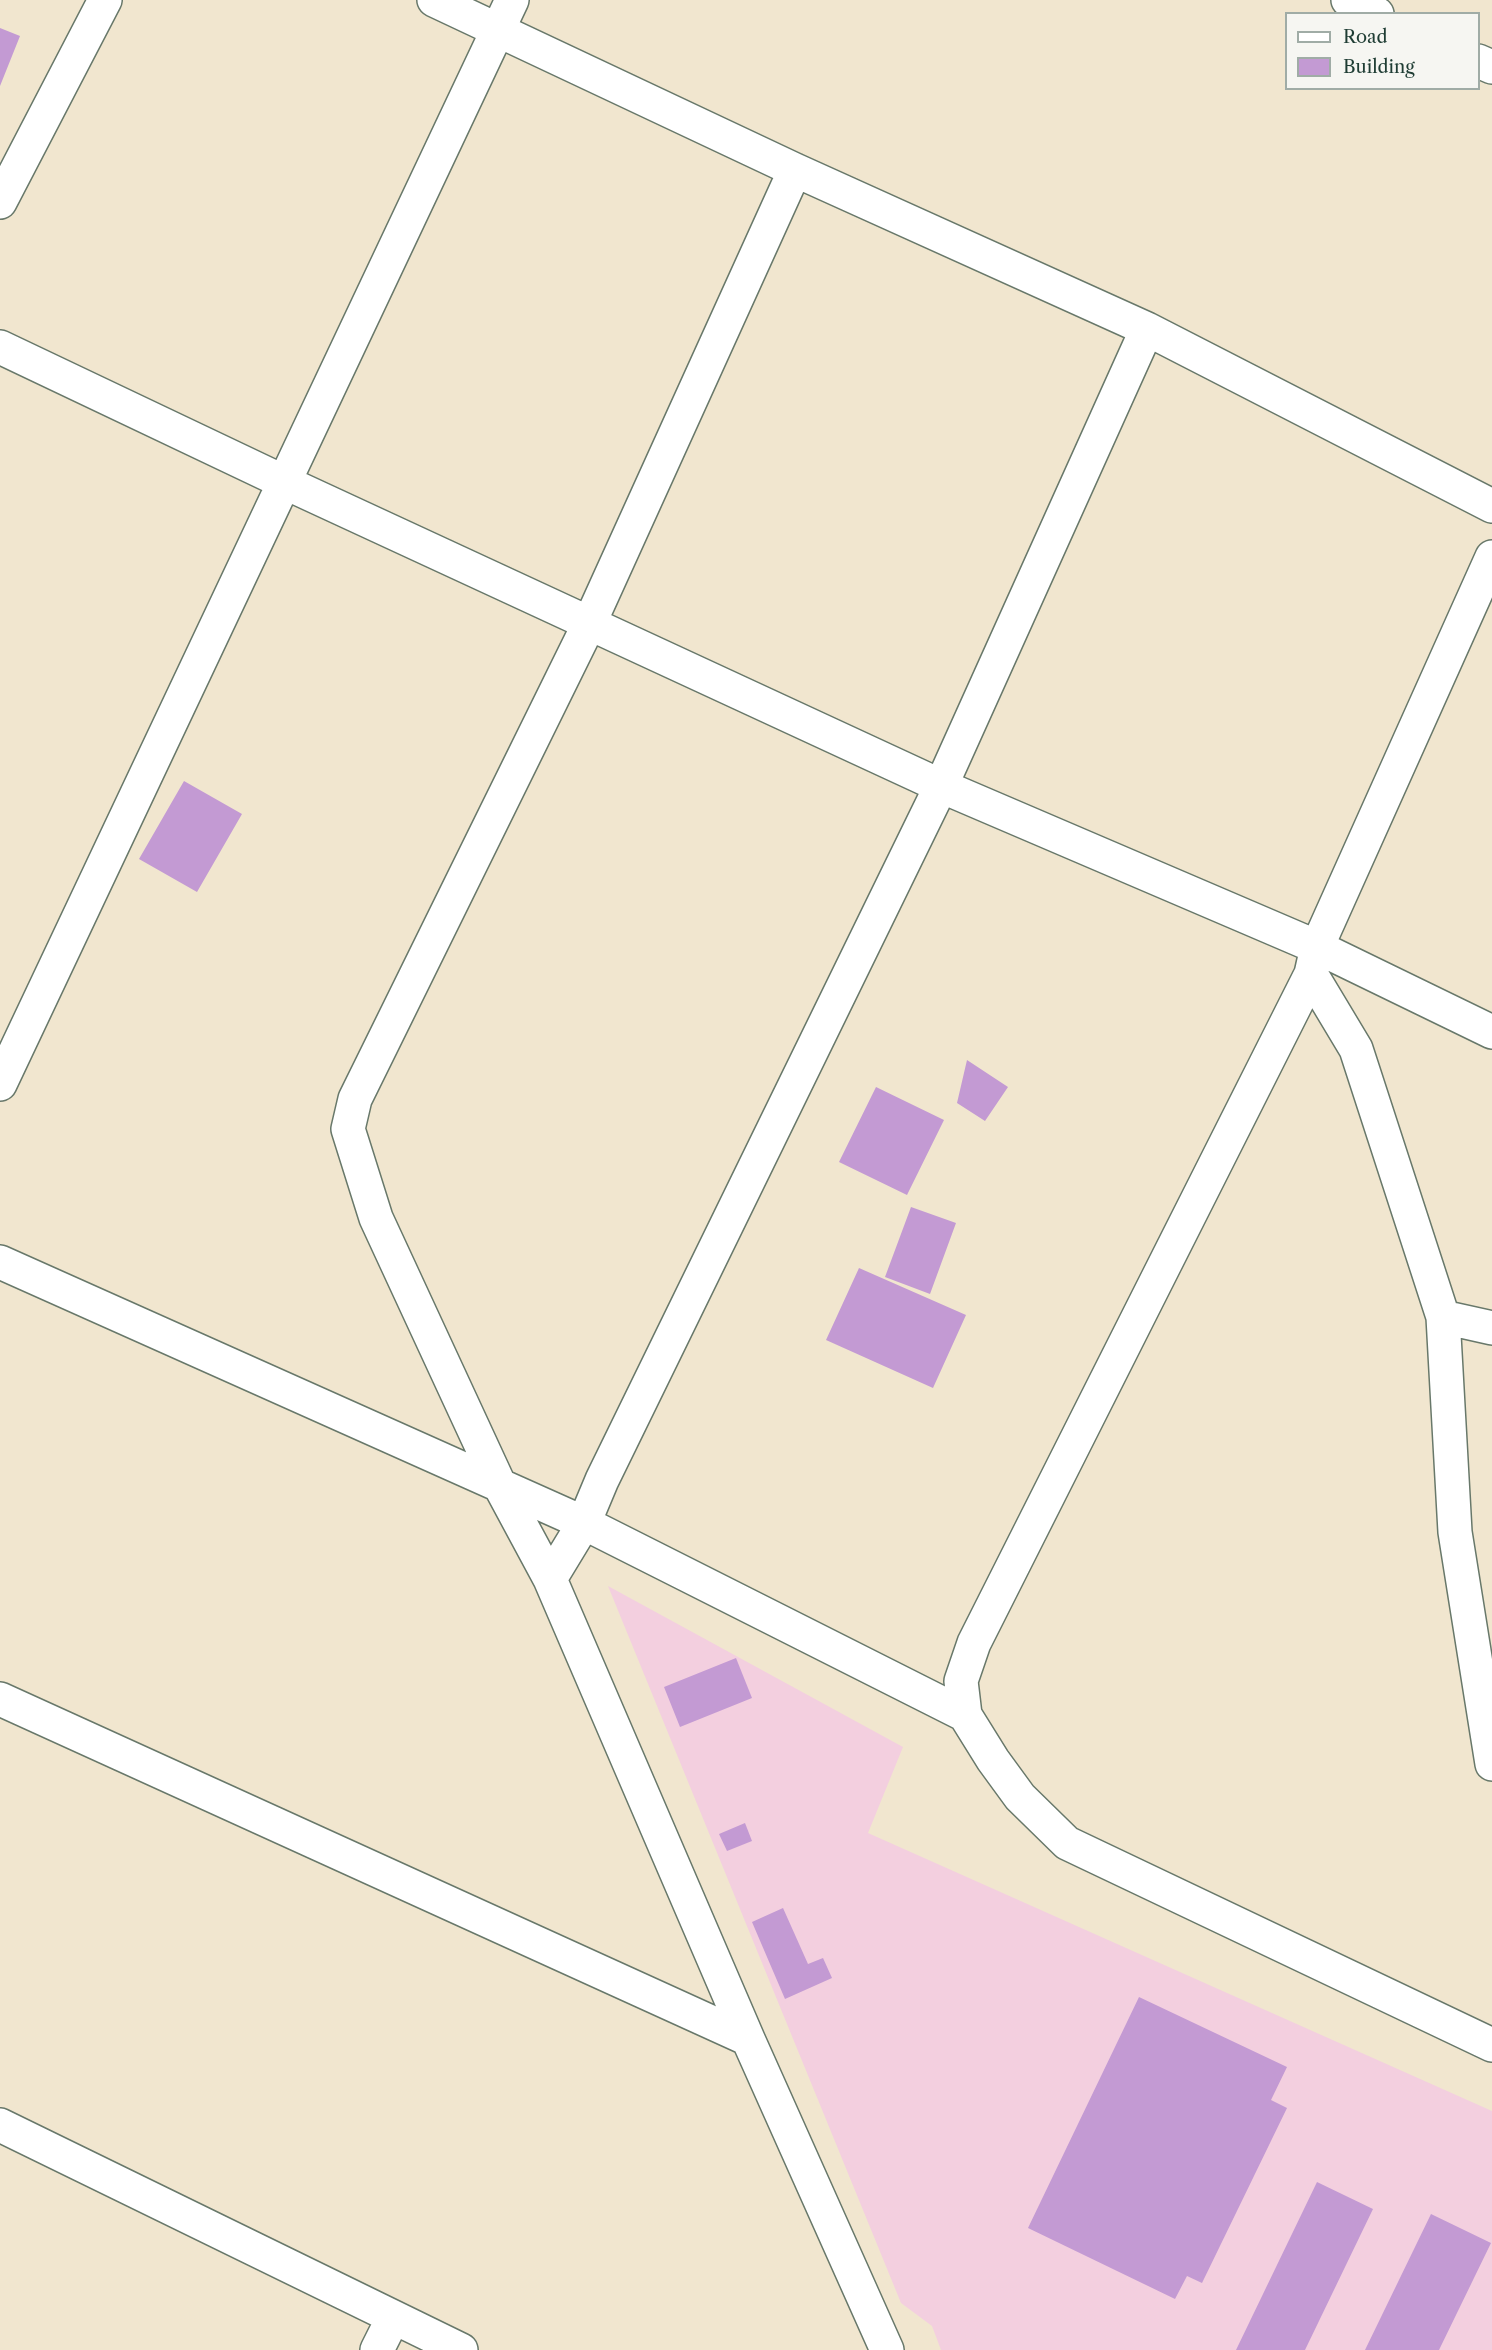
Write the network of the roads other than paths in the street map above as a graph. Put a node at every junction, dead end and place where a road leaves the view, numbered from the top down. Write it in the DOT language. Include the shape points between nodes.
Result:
graph roads {
  1 [pos="105,0"];
  2 [pos="434,0"];
  3 [pos="512,0"];
  4 [pos="1348,0"];
  5 [pos="1373,12"];
  6 [pos="497,32"];
  7 [pos="795,170"];
  8 [pos="0,202"];
  9 [pos="1147,329"];
  10 [pos="0,347"];
  11 [pos="284,482"];
  12 [pos="1492,506"];
  13 [pos="1492,557"];
  14 [pos="590,622"];
  15 [pos="941,786"];
  16 [pos="1314,961"];
  17 [pos="1492,1032"];
  18 [pos="0,1084"];
  19 [pos="0,1262"];
  20 [pos="1443,1317"];
  21 [pos="1492,1328"];
  22 [pos="501,1486"];
  23 [pos="584,1523"];
  24 [pos="550,1579"];
  25 [pos="0,1699"];
  26 [pos="965,1716"];
  27 [pos="1492,1764"];
  28 [pos="748,2038"];
  29 [pos="1492,2045"];
  30 [pos="0,2125"];
  31 [pos="393,2318"];
  32 [pos="377,2350"];
  33 [pos="460,2350"];
  34 [pos="887,2350"];
  1 -- 8 [label="street"];
  2 -- 6 [label="street"];
  3 -- 6 [label="street"];
  4 -- 5 [label="street"];
  6 -- 7 [label="street"];
  6 -- 11 [label="street"];
  7 -- 9 [label="street"];
  7 -- 14 [label="street"];
  9 -- 12 [label="street"];
  9 -- 15 [label="street"];
  10 -- 11 [label="street"];
  11 -- 14 [label="street"];
  11 -- 18 [label="street"];
  13 -- 16 [label="street"];
  14 -- 15 [label="street"];
  14 -- 22 [label="street" via="355,1099 348,1129 376,1218"];
  15 -- 16 [label="street"];
  15 -- 23 [label="street"];
  16 -- 17 [label="street"];
  16 -- 20 [label="street" via="1356,1049"];
  16 -- 26 [label="street" via="974,1643 961,1681"];
  19 -- 22 [label="street"];
  20 -- 21 [label="street"];
  20 -- 27 [label="street" via="1455,1532"];
  22 -- 23 [label="street"];
  22 -- 24 [label="street"];
  23 -- 24 [label="street"];
  23 -- 26 [label="street"];
  24 -- 28 [label="street"];
  25 -- 28 [label="street"];
  26 -- 29 [label="street" via="1020,1797 1067,1843"];
  28 -- 34 [label="street"];
  30 -- 31 [label="street"];
  31 -- 32 [label="street"];
  31 -- 33 [label="street"];
}
